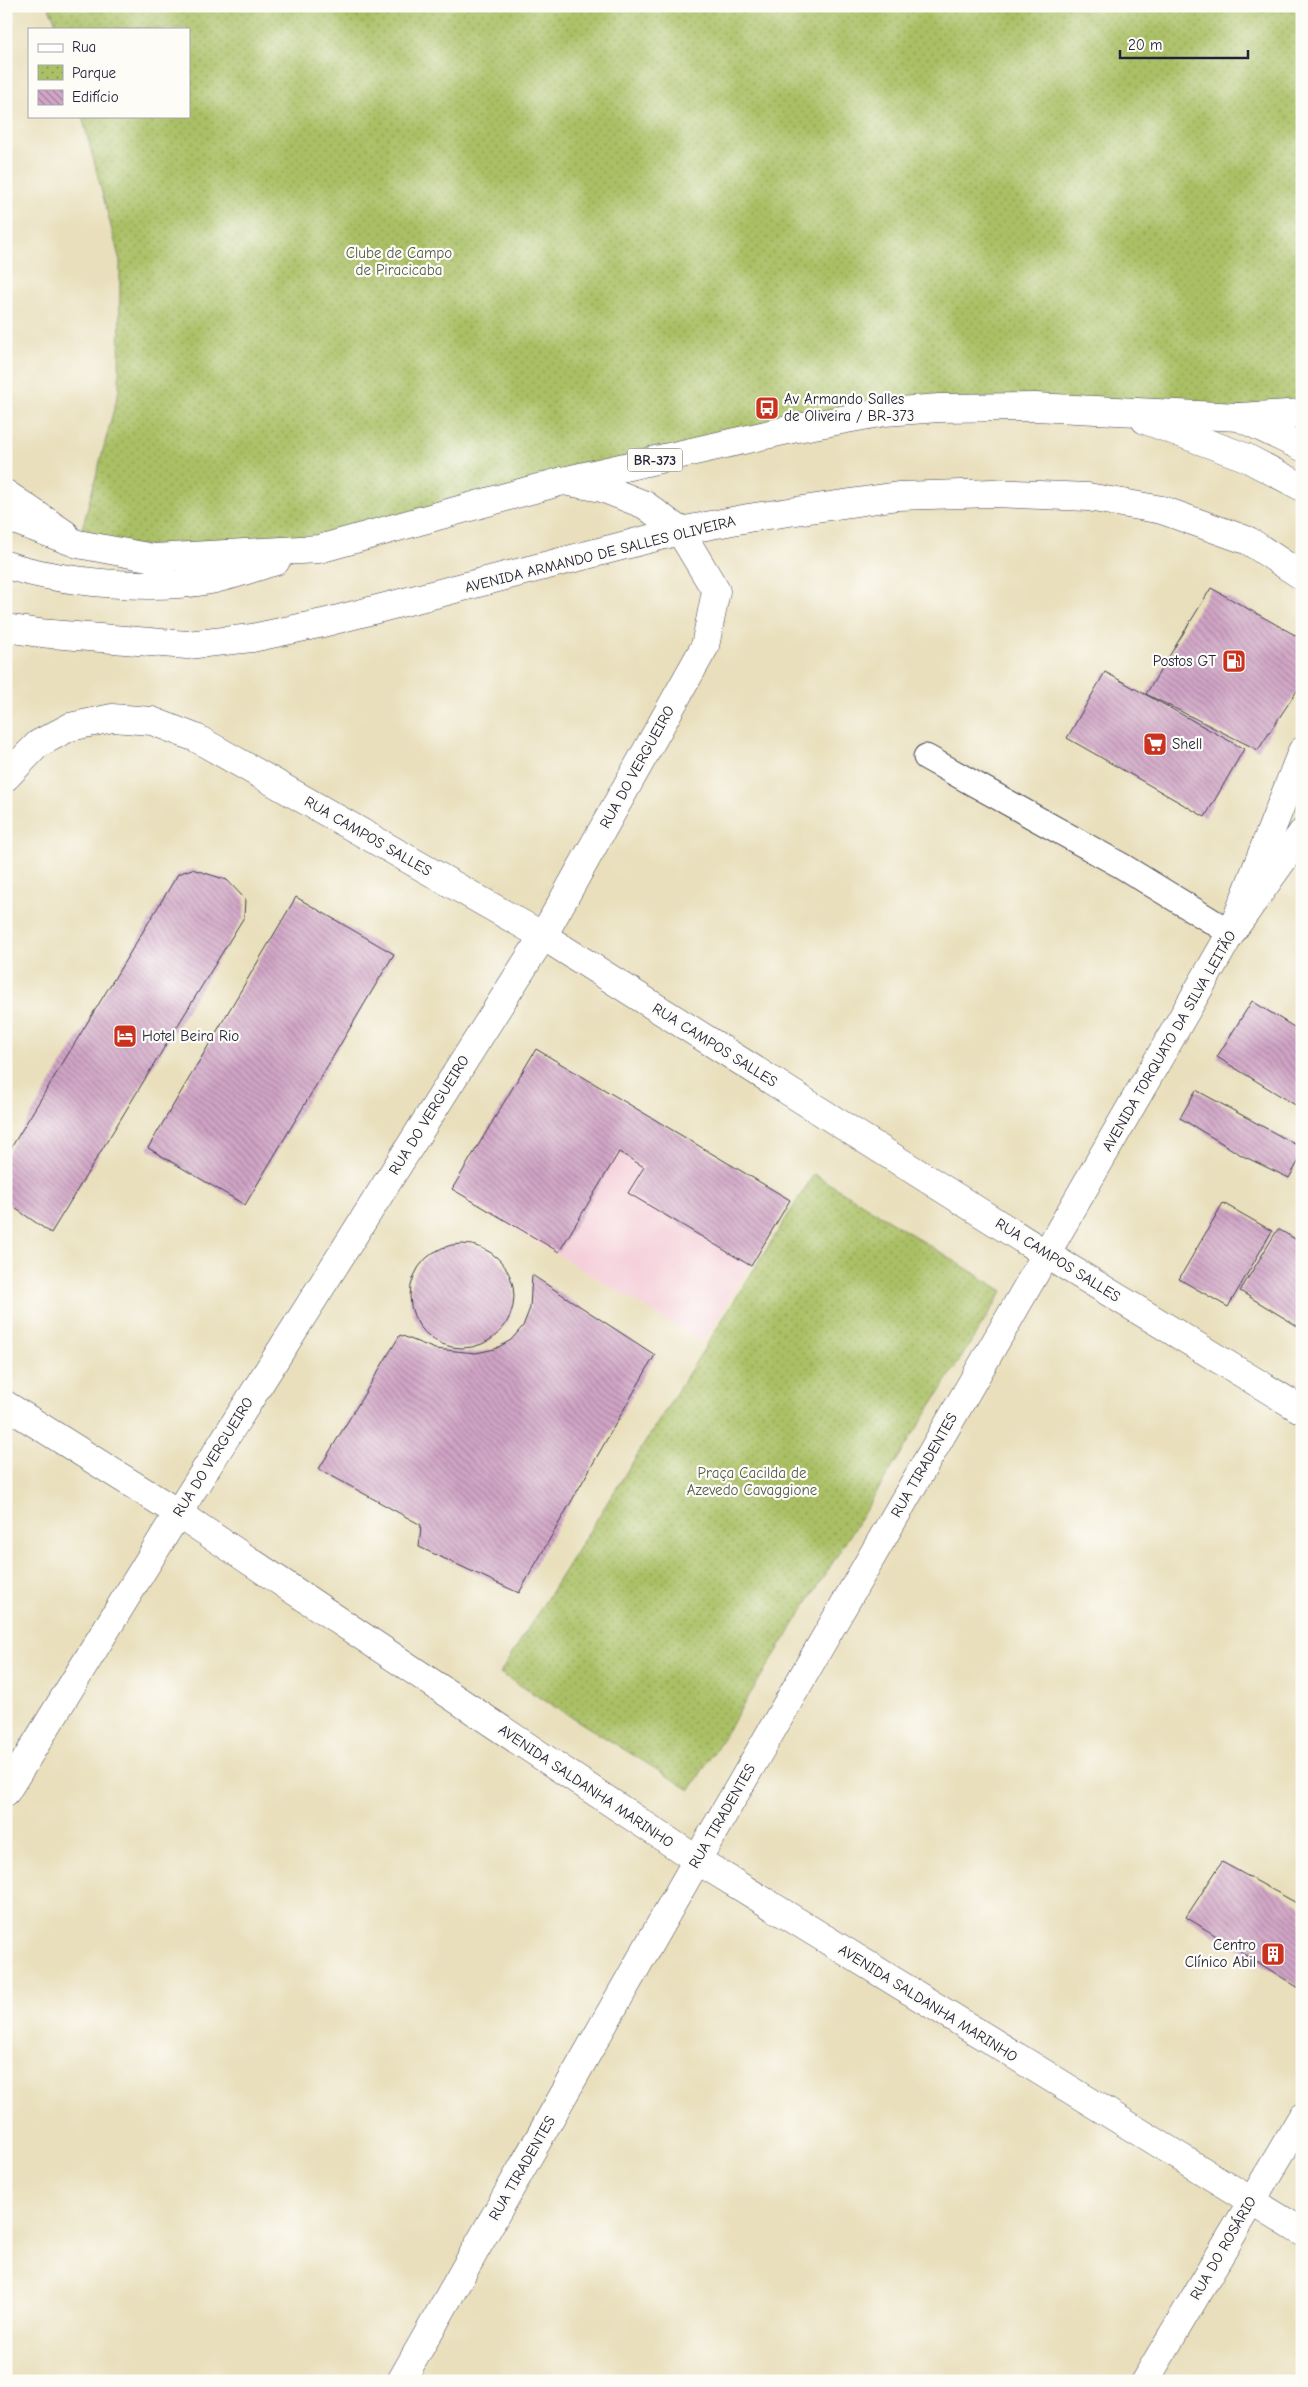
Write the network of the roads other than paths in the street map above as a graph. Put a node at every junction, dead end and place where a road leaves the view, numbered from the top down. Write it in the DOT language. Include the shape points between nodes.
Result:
graph roads {
  1 [pos="1120,410"];
  2 [pos="1302,413"];
  3 [pos="1239,417"];
  4 [pos="1302,447"];
  5 [pos="564,481"];
  6 [pos="1302,487"];
  7 [pos="6,494"];
  8 [pos="6,517"];
  9 [pos="680,531"];
  10 [pos="78,544"];
  11 [pos="319,549"];
  12 [pos="6,566"];
  13 [pos="1302,576"];
  14 [pos="6,628"];
  15 [pos="1302,751"];
  16 [pos="926,757"];
  17 [pos="6,777"];
  18 [pos="1302,833"];
  19 [pos="1231,933"];
  20 [pos="543,936"];
  21 [pos="1046,1254"];
  22 [pos="6,1405"];
  23 [pos="1302,1410"];
  24 [pos="178,1513"];
  25 [pos="6,1792"];
  26 [pos="696,1860"];
  27 [pos="1302,2117"];
  28 [pos="1251,2201"];
  29 [pos="1302,2232"];
  30 [pos="402,2381"];
  31 [pos="1145,2381"];
  1 -- 3 [label="street, BR-373"];
  1 -- 5 [label="street, BR-373" via="1035,407 884,412 792,429"];
  1 -- 6 [label="street" via="1245,457"];
  2 -- 3 [label="street"];
  3 -- 4 [label="street, BR-373"];
  5 -- 9 [label="street, RUA DO VERGUEIRO" via="602,488 645,506"];
  5 -- 11 [label="street, BR-373"];
  7 -- 10 [label="street, BR-373"];
  8 -- 10 [label="street"];
  9 -- 13 [label="street, AVENIDA ARMANDO DE SALLES OLIVEIRA" via="898,496 993,493 1088,497 1162,510 1249,541"];
  9 -- 14 [label="street, AVENIDA ARMANDO DE SALLES OLIVEIRA" via="323,623 252,638 187,645"];
  9 -- 20 [label="street, RUA DO VERGUEIRO" via="716,591 705,646"];
  10 -- 11 [label="street, BR-373" via="153,558"];
  11 -- 12 [label="street" via="210,580 140,585 80,581"];
  15 -- 19 [label="street"];
  16 -- 19 [label="lane" via="1122,866"];
  17 -- 20 [label="street, RUA CAMPOS SALLES" via="38,744 70,727 112,718 152,721 196,738"];
  18 -- 19 [label="street, AVENIDA TORQUATO DA SILVA LEITÃO"];
  19 -- 21 [label="street, AVENIDA TORQUATO DA SILVA LEITÃO"];
  20 -- 21 [label="street, RUA CAMPOS SALLES"];
  20 -- 24 [label="street, RUA DO VERGUEIRO"];
  21 -- 23 [label="street, RUA CAMPOS SALLES"];
  21 -- 26 [label="street, RUA TIRADENTES"];
  22 -- 24 [label="street, AVENIDA SALDANHA MARINHO"];
  24 -- 25 [label="street, RUA DO VERGUEIRO"];
  24 -- 26 [label="street, AVENIDA SALDANHA MARINHO"];
  26 -- 28 [label="street, AVENIDA SALDANHA MARINHO"];
  26 -- 30 [label="street, RUA TIRADENTES"];
  27 -- 28 [label="street, RUA DO ROSÁRIO"];
  28 -- 29 [label="street, AVENIDA SALDANHA MARINHO"];
  28 -- 31 [label="street, RUA DO ROSÁRIO"];
}
